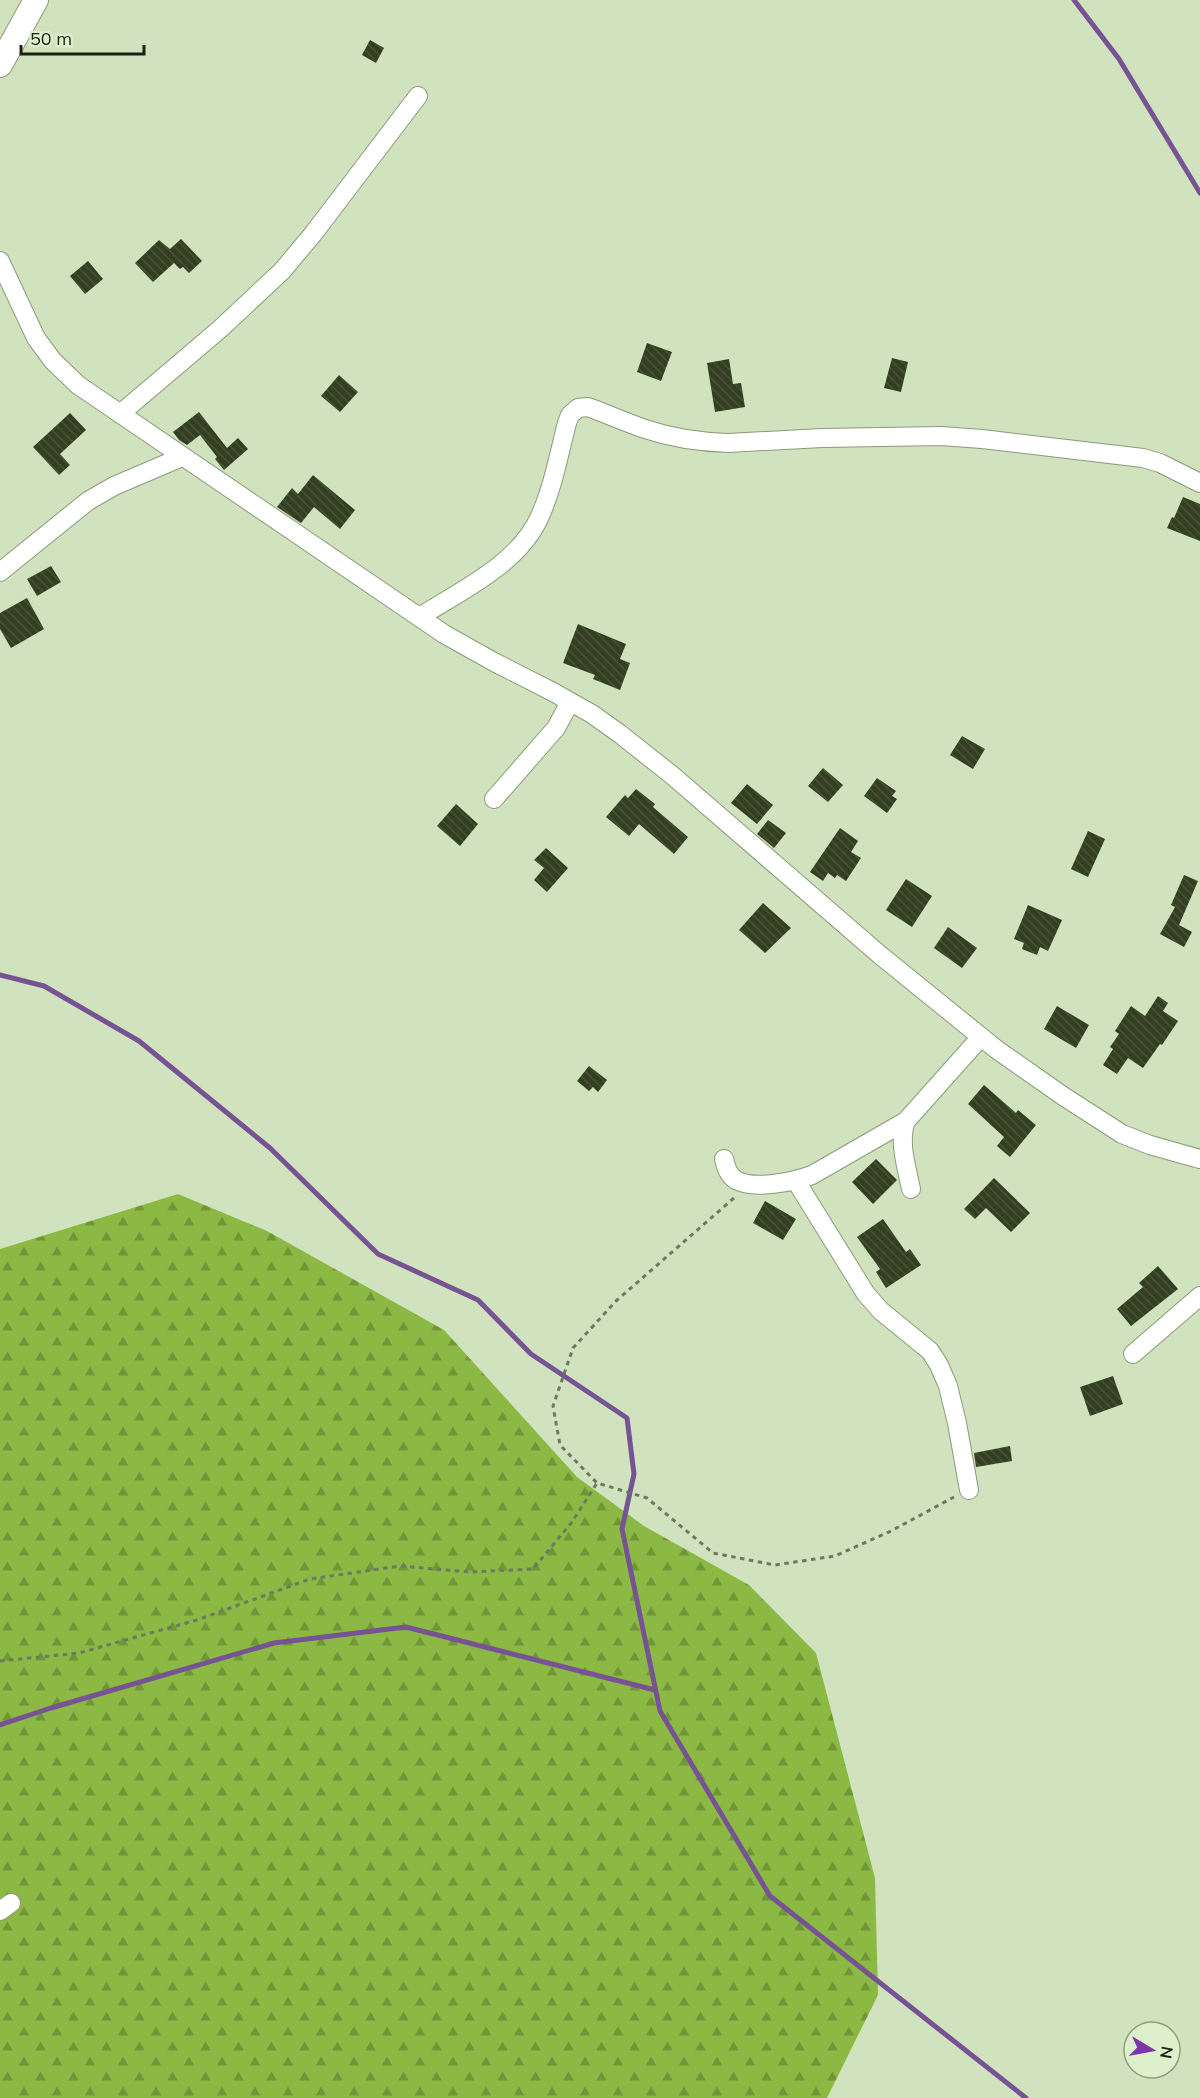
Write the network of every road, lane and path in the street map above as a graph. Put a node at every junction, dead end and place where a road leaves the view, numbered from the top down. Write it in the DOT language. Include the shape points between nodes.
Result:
graph roads {
  1 [pos="36,0"];
  2 [pos="0,65"];
  3 [pos="418,96"];
  4 [pos="0,261"];
  5 [pos="120,414"];
  6 [pos="182,457"];
  7 [pos="1200,483"];
  8 [pos="0,572"];
  9 [pos="419,617"];
  10 [pos="570,702"];
  11 [pos="494,799"];
  12 [pos="981,1038"];
  13 [pos="906,1121"];
  14 [pos="724,1159"];
  15 [pos="1200,1159"];
  16 [pos="796,1181"];
  17 [pos="751,1183"];
  18 [pos="911,1189"];
  19 [pos="1200,1296"];
  20 [pos="1133,1354"];
  21 [pos="597,1483"];
  22 [pos="969,1490"];
  23 [pos="0,1661"];
  1 -- 2 [label="main road"];
  3 -- 5 [label="street" via="282,271"];
  4 -- 5 [label="street" via="36,338 53,361 78,385"];
  5 -- 6 [label="street"];
  6 -- 8 [label="street" via="88,501"];
  6 -- 9 [label="street"];
  7 -- 9 [label="street" via="1143,458 982,439 886,436 707,442 645,429 588,407 578,408 570,415 540,516 529,536 509,558"];
  9 -- 10 [label="street"];
  10 -- 11 [label="street" via="556,728"];
  10 -- 12 [label="street" via="620,734 673,776"];
  12 -- 13 [label="street"];
  12 -- 15 [label="street" via="1122,1134"];
  13 -- 16 [label="street"];
  13 -- 18 [label="street" via="903,1131"];
  14 -- 17 [label="street" via="726,1170 735,1179"];
  16 -- 17 [label="street"];
  16 -- 22 [label="street" via="866,1294 930,1351 939,1365 957,1423"];
  17 -- 21 [label="path" via="616,1301 573,1348 553,1406 560,1445"];
  19 -- 20 [label="street"];
  21 -- 22 [label="path" via="647,1498 713,1553 775,1565 835,1556"];
  21 -- 23 [label="path" via="572,1522 533,1569 470,1572 400,1566 310,1579 197,1620 79,1653"];
}
